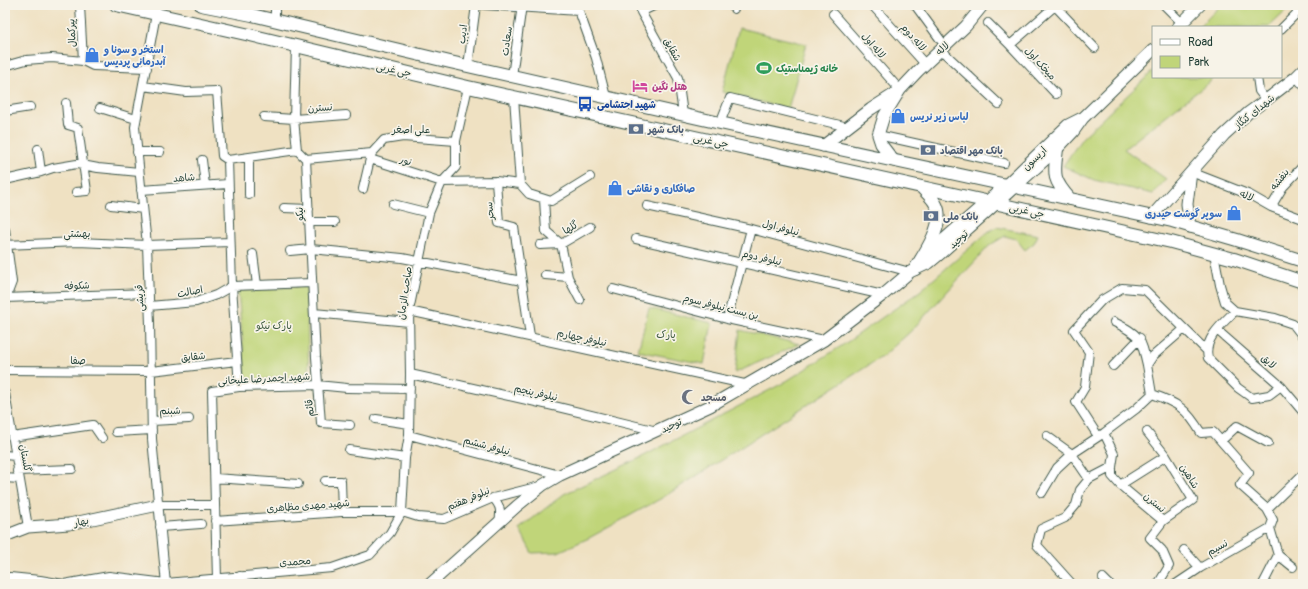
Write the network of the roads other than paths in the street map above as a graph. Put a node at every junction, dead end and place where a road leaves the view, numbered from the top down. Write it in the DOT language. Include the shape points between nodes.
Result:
graph roads {
  1 [pos="80,5"];
  2 [pos="116,5"];
  3 [pos="201,5"];
  4 [pos="275,5"];
  5 [pos="476,5"];
  6 [pos="484,5"];
  7 [pos="656,5"];
  8 [pos="872,5"];
  9 [pos="915,5"];
  10 [pos="983,5"];
  11 [pos="1055,5"];
  12 [pos="1164,5"];
  13 [pos="1200,5"];
  14 [pos="521,7"];
  15 [pos="579,8"];
  16 [pos="1302,10"];
  17 [pos="156,14"];
  18 [pos="833,14"];
  19 [pos="275,21"];
  20 [pos="988,23"];
  21 [pos="1180,25"];
  22 [pos="1282,28"];
  23 [pos="1010,45"];
  24 [pos="296,46"];
  25 [pos="943,48"];
  26 [pos="1095,48"];
  27 [pos="1152,51"];
  28 [pos="83,61"];
  29 [pos="925,64"];
  30 [pos="5,66"];
  31 [pos="468,66"];
  32 [pos="146,68"];
  33 [pos="512,76"];
  34 [pos="1301,77"];
  35 [pos="1257,78"];
  36 [pos="143,86"];
  37 [pos="468,87"];
  38 [pos="900,90"];
  39 [pos="1056,94"];
  40 [pos="514,97"];
  41 [pos="606,97"];
  42 [pos="1266,100"];
  43 [pos="66,103"];
  44 [pos="999,104"];
  45 [pos="30,107"];
  46 [pos="100,108"];
  47 [pos="5,111"];
  48 [pos="683,114"];
  49 [pos="346,115"];
  50 [pos="264,117"];
  51 [pos="1083,118"];
  52 [pos="136,119"];
  53 [pos="294,120"];
  54 [pos="720,123"];
  55 [pos="848,127"];
  56 [pos="878,134"];
  57 [pos="456,141"];
  58 [pos="823,146"];
  59 [pos="38,148"];
  60 [pos="1057,149"];
  61 [pos="297,150"];
  62 [pos="137,152"];
  63 [pos="160,152"];
  64 [pos="371,156"];
  65 [pos="249,157"];
  66 [pos="202,160"];
  67 [pos="228,160"];
  68 [pos="306,160"];
  69 [pos="894,161"];
  70 [pos="1004,163"];
  71 [pos="84,166"];
  72 [pos="1303,166"];
  73 [pos="41,172"];
  74 [pos="139,172"];
  75 [pos="1191,172"];
  76 [pos="590,177"];
  77 [pos="5,180"];
  78 [pos="496,181"];
  79 [pos="442,182"];
  80 [pos="228,184"];
  81 [pos="520,184"];
  82 [pos="205,185"];
  83 [pos="1011,186"];
  84 [pos="921,187"];
  85 [pos="363,188"];
  86 [pos="141,190"];
  87 [pos="76,192"];
  88 [pos="249,195"];
  89 [pos="544,199"];
  90 [pos="1070,199"];
  91 [pos="992,203"];
  92 [pos="394,204"];
  93 [pos="111,205"];
  94 [pos="646,206"];
  95 [pos="1271,207"];
  96 [pos="284,208"];
  97 [pos="143,209"];
  98 [pos="309,209"];
  99 [pos="429,213"];
  100 [pos="1151,217"];
  101 [pos="1303,219"];
  102 [pos="310,222"];
  103 [pos="335,222"];
  104 [pos="1190,226"];
  105 [pos="590,227"];
  106 [pos="5,229"];
  107 [pos="750,229"];
  108 [pos="636,239"];
  109 [pos="230,242"];
  110 [pos="560,244"];
  111 [pos="6,245"];
  112 [pos="147,245"];
  113 [pos="540,245"];
  114 [pos="311,249"];
  115 [pos="290,251"];
  116 [pos="1214,253"];
  117 [pos="253,254"];
  118 [pos="419,260"];
  119 [pos="1303,260"];
  120 [pos="741,263"];
  121 [pos="913,270"];
  122 [pos="545,275"];
  123 [pos="568,277"];
  124 [pos="522,281"];
  125 [pos="1303,282"];
  126 [pos="312,283"];
  127 [pos="257,285"];
  128 [pos="232,286"];
  129 [pos="613,289"];
  130 [pos="148,293"];
  131 [pos="883,295"];
  132 [pos="5,300"];
  133 [pos="580,300"];
  134 [pos="149,306"];
  135 [pos="409,311"];
  136 [pos="1235,311"];
  137 [pos="314,313"];
  138 [pos="727,319"];
  139 [pos="409,322"];
  140 [pos="1114,322"];
  141 [pos="1184,329"];
  142 [pos="1217,330"];
  143 [pos="530,336"];
  144 [pos="1303,337"];
  145 [pos="1140,338"];
  146 [pos="824,340"];
  147 [pos="1207,351"];
  148 [pos="237,361"];
  149 [pos="1113,366"];
  150 [pos="1147,366"];
  151 [pos="5,370"];
  152 [pos="151,371"];
  153 [pos="410,374"];
  154 [pos="749,384"];
  155 [pos="317,385"];
  156 [pos="1281,386"];
  157 [pos="239,387"];
  158 [pos="410,389"];
  159 [pos="5,393"];
  160 [pos="1152,394"];
  161 [pos="1301,408"];
  162 [pos="376,418"];
  163 [pos="189,419"];
  164 [pos="152,421"];
  165 [pos="409,424"];
  166 [pos="8,425"];
  167 [pos="350,425"];
  168 [pos="152,430"];
  169 [pos="657,431"];
  170 [pos="116,432"];
  171 [pos="1147,432"];
  172 [pos="1101,434"];
  173 [pos="409,435"];
  174 [pos="1047,436"];
  175 [pos="12,437"];
  176 [pos="102,438"];
  177 [pos="1221,441"];
  178 [pos="1268,443"];
  179 [pos="349,450"];
  180 [pos="1072,454"];
  181 [pos="5,455"];
  182 [pos="15,456"];
  183 [pos="1166,456"];
  184 [pos="406,458"];
  185 [pos="1112,467"];
  186 [pos="72,469"];
  187 [pos="1303,474"];
  188 [pos="18,475"];
  189 [pos="560,475"];
  190 [pos="5,478"];
  191 [pos="214,478"];
  192 [pos="1089,479"];
  193 [pos="325,481"];
  194 [pos="298,484"];
  195 [pos="543,485"];
  196 [pos="1120,485"];
  197 [pos="1042,493"];
  198 [pos="493,498"];
  199 [pos="158,505"];
  200 [pos="215,505"];
  201 [pos="1266,509"];
  202 [pos="342,512"];
  203 [pos="402,512"];
  204 [pos="215,521"];
  205 [pos="1163,521"];
  206 [pos="499,523"];
  207 [pos="201,524"];
  208 [pos="28,527"];
  209 [pos="160,527"];
  210 [pos="1270,528"];
  211 [pos="5,536"];
  212 [pos="1184,550"];
  213 [pos="1278,555"];
  214 [pos="1293,567"];
  215 [pos="1200,568"];
  216 [pos="5,578"];
  217 [pos="217,579"];
  218 [pos="239,580"];
  219 [pos="166,583"];
  220 [pos="430,584"];
  221 [pos="1072,584"];
  222 [pos="1158,584"];
  223 [pos="1176,584"];
  224 [pos="1263,584"];
  1 -- 28 [label="street, پیرکمال"];
  2 -- 17 [label="main road, جی غربی"];
  3 -- 19 [label="main road, جی غربی"];
  4 -- 19 [label="street"];
  5 -- 31 [label="street, ادیب"];
  6 -- 14 [label="street"];
  7 -- 48 [label="street, شقایق" via="641,12 678,78"];
  8 -- 29 [label="street, لاله دوم"];
  9 -- 25 [label="street"];
  10 -- 25 [label="main road, لاله"];
  11 -- 23 [label="street"];
  11 -- 26 [label="street"];
  12 -- 21 [label="street"];
  13 -- 21 [label="main road"];
  14 -- 15 [label="street"];
  14 -- 33 [label="street, سعادت"];
  15 -- 41 [label="street"];
  16 -- 22 [label="street"];
  17 -- 24 [label="main road, جی غربی"];
  17 -- 32 [label="street, قریشی"];
  18 -- 38 [label="street, لاله اول"];
  19 -- 31 [label="main road, جی غربی"];
  20 -- 23 [label="street, میخک اول"];
  23 -- 39 [label="street, میخک اول"];
  24 -- 37 [label="main road, جی غربی"];
  24 -- 53 [label="street"];
  25 -- 29 [label="main road, لاله"];
  25 -- 44 [label="street"];
  27 -- 51 [label="main road, اریسون"];
  28 -- 30 [label="street" via="52,58 26,60"];
  28 -- 32 [label="street" via="93,66"];
  29 -- 38 [label="main road, لاله"];
  31 -- 33 [label="main road, جی غربی"];
  32 -- 36 [label="street, قریشی"];
  33 -- 41 [label="main road, جی غربی"];
  34 -- 42 [label="main road, شهدای کنگاز"];
  35 -- 42 [label="street" via="1259,91"];
  36 -- 52 [label="street, قریشی"];
  36 -- 67 [label="street" via="186,92 217,91 222,156"];
  37 -- 40 [label="main road, جی غربی"];
  37 -- 57 [label="street, صاحب الزمان"];
  38 -- 55 [label="main road"];
  38 -- 56 [label="main road" via="884,116"];
  40 -- 81 [label="street"];
  40 -- 84 [label="main road, جی غربی"];
  41 -- 48 [label="main road, جی غربی"];
  42 -- 75 [label="main road, شهدای کنگاز" via="1224,135"];
  43 -- 71 [label="street" via="68,125 78,128"];
  45 -- 47 [label="street"];
  46 -- 52 [label="street"];
  48 -- 54 [label="main road, جی غربی"];
  49 -- 53 [label="street, نسترن"];
  50 -- 53 [label="street, نسترن"];
  51 -- 60 [label="main road, اریسون"];
  51 -- 83 [label="main road, اریسون" via="1068,125"];
  52 -- 62 [label="street, قریشی"];
  53 -- 61 [label="street"];
  54 -- 55 [label="street" via="730,98"];
  54 -- 58 [label="main road, جی غربی"];
  55 -- 58 [label="main road"];
  56 -- 69 [label="main road" via="881,144"];
  56 -- 70 [label="street"];
  57 -- 64 [label="street, علی اصغر" via="403,137 384,140"];
  57 -- 79 [label="street, صاحب الزمان" via="456,167"];
  58 -- 69 [label="main road, جی غربی"];
  59 -- 73 [label="street"];
  60 -- 83 [label="main road, اریسون"];
  60 -- 90 [label="main road" via="1055,179"];
  61 -- 65 [label="street"];
  61 -- 68 [label="street"];
  62 -- 63 [label="street"];
  62 -- 74 [label="street, قریشی"];
  64 -- 68 [label="street"];
  64 -- 79 [label="street, نور"];
  64 -- 85 [label="street"];
  65 -- 67 [label="street"];
  65 -- 88 [label="street"];
  66 -- 82 [label="street"];
  67 -- 80 [label="street"];
  68 -- 98 [label="street, نیکو"];
  69 -- 83 [label="main road, جی غربی"];
  71 -- 73 [label="street" via="77,164"];
  71 -- 74 [label="street"];
  71 -- 87 [label="street" via="87,191"];
  72 -- 95 [label="street, بنفشه" via="1283,187"];
  73 -- 77 [label="street"];
  74 -- 86 [label="street, قریشی"];
  75 -- 95 [label="street, لاله" via="1250,195"];
  75 -- 100 [label="main road, شهدای کنگاز"];
  75 -- 104 [label="main road" via="1186,204"];
  76 -- 89 [label="street" via="551,201"];
  78 -- 79 [label="street, نور"];
  78 -- 81 [label="street"];
  78 -- 124 [label="street, سحر" via="499,224 514,226"];
  79 -- 99 [label="street, صاحب الزمان"];
  80 -- 82 [label="street, شاهد"];
  80 -- 109 [label="street"];
  81 -- 89 [label="street" via="529,194"];
  82 -- 86 [label="street, شاهد"];
  83 -- 90 [label="main road, جی غربی"];
  83 -- 91 [label="main road, اریسون"];
  84 -- 91 [label="main road, جی غربی"];
  84 -- 121 [label="main road" via="933,199 938,210 938,222 932,238"];
  86 -- 97 [label="street, قریشی"];
  89 -- 110 [label="street" via="546,231"];
  90 -- 100 [label="main road, جی غربی"];
  91 -- 116 [label="main road, جی غربی"];
  91 -- 121 [label="main road, توحید" via="926,255"];
  92 -- 99 [label="street"];
  93 -- 97 [label="street"];
  94 -- 107 [label="street, نیلوفر اول"];
  95 -- 101 [label="street, لاله"];
  96 -- 98 [label="street"];
  97 -- 112 [label="street, قریشی"];
  98 -- 102 [label="street, نیکو"];
  99 -- 118 [label="street, صاحب الزمان"];
  100 -- 104 [label="main road, جی غربی"];
  102 -- 103 [label="street"];
  102 -- 114 [label="street, نیکو"];
  104 -- 119 [label="main road, جی غربی"];
  105 -- 110 [label="street, گلها"];
  106 -- 111 [label="street"];
  107 -- 120 [label="street"];
  107 -- 121 [label="street, نیلوفر اول"];
  108 -- 120 [label="street, نیلوفر دوم"];
  109 -- 112 [label="street, بهشتی"];
  109 -- 128 [label="street"];
  110 -- 113 [label="street"];
  110 -- 123 [label="street"];
  111 -- 112 [label="street, بهشتی" via="78,242"];
  111 -- 132 [label="street" via="12,282"];
  112 -- 130 [label="street, قریشی"];
  114 -- 115 [label="street"];
  114 -- 118 [label="street"];
  114 -- 126 [label="street, نیکو"];
  116 -- 125 [label="main road, جی غربی"];
  116 -- 136 [label="street" via="1225,302"];
  117 -- 127 [label="street"];
  118 -- 124 [label="street"];
  118 -- 135 [label="street, صاحب الزمان"];
  120 -- 131 [label="street, نیلوفر دوم"];
  120 -- 138 [label="street"];
  121 -- 131 [label="main road, توحید"];
  122 -- 123 [label="street"];
  123 -- 133 [label="street"];
  124 -- 143 [label="street, سحر"];
  126 -- 127 [label="street"];
  126 -- 137 [label="street, نیکو"];
  127 -- 128 [label="street"];
  128 -- 134 [label="street, اصالت" via="196,302"];
  128 -- 148 [label="street"];
  129 -- 138 [label="street, بن بست نیلوفر سوم"];
  130 -- 132 [label="street, شکوفه"];
  130 -- 134 [label="street, قریشی"];
  131 -- 146 [label="main road, توحید"];
  134 -- 152 [label="street, قریشی"];
  135 -- 139 [label="street, صاحب الزمان"];
  135 -- 143 [label="street, نیلوفر چهارم"];
  136 -- 142 [label="street"];
  136 -- 144 [label="street" via="1293,324"];
  137 -- 139 [label="street"];
  137 -- 155 [label="street, نیکو"];
  138 -- 146 [label="street, بن بست نیلوفر سوم"];
  139 -- 153 [label="street, صاحب الزمان"];
  140 -- 145 [label="street"];
  141 -- 147 [label="street"];
  141 -- 150 [label="street" via="1153,356"];
  141 -- 172 [label="street, نسترن" via="1145,290 1122,288 1102,300 1074,330 1089,352 1085,387 1076,402"];
  142 -- 147 [label="street" via="1208,344"];
  142 -- 156 [label="street, لایق"];
  143 -- 154 [label="street, نیلوفر چهارم"];
  145 -- 149 [label="street"];
  145 -- 150 [label="street"];
  146 -- 154 [label="main road, توحید"];
  147 -- 156 [label="street" via="1208,358 1238,388 1252,398 1269,395"];
  148 -- 152 [label="street, شقایق"];
  148 -- 157 [label="street"];
  150 -- 160 [label="street"];
  151 -- 152 [label="street, صفا"];
  152 -- 164 [label="street, قریشی"];
  153 -- 158 [label="street, صاحب الزمان"];
  153 -- 169 [label="street, نیلوفر پنجم"];
  154 -- 169 [label="main road, توحید"];
  155 -- 157 [label="street, شهید احمدرضا علیخانی"];
  155 -- 158 [label="street, شهید احمدرضا علیخانی"];
  155 -- 167 [label="street, قائم" via="321,423"];
  156 -- 161 [label="street, لایق"];
  157 -- 191 [label="street, شهید احمدرضا علیخانی" via="212,391"];
  158 -- 165 [label="street, صاحب الزمان"];
  159 -- 166 [label="street, گلستان"];
  160 -- 172 [label="street"];
  160 -- 177 [label="street" via="1176,404 1192,418 1201,433 1213,432"];
  162 -- 165 [label="street"];
  163 -- 164 [label="street, شبنم"];
  164 -- 168 [label="street, قریشی"];
  165 -- 173 [label="street, صاحب الزمان"];
  166 -- 175 [label="street, گلستان"];
  168 -- 170 [label="street"];
  168 -- 199 [label="street, قریشی"];
  169 -- 189 [label="main road, توحید"];
  171 -- 183 [label="street, شاهین"];
  172 -- 180 [label="street"];
  172 -- 185 [label="street, نسترن" via="1114,454"];
  173 -- 184 [label="street, صاحب الزمان"];
  173 -- 189 [label="street, نیلوفر ششم"];
  174 -- 180 [label="street"];
  175 -- 176 [label="street" via="92,425"];
  175 -- 182 [label="street, گلستان"];
  177 -- 178 [label="street" via="1237,426"];
  177 -- 201 [label="street" via="1249,473 1240,485"];
  179 -- 184 [label="street"];
  180 -- 192 [label="street"];
  180 -- 197 [label="street" via="1057,468"];
  181 -- 182 [label="street"];
  182 -- 188 [label="street, گلستان"];
  183 -- 196 [label="street"];
  183 -- 205 [label="street, شاهین" via="1194,500"];
  184 -- 203 [label="street, صاحب الزمان"];
  185 -- 192 [label="street"];
  185 -- 196 [label="street, نسترن" via="1112,476"];
  186 -- 188 [label="street"];
  187 -- 201 [label="street"];
  188 -- 190 [label="street"];
  188 -- 208 [label="street, گلستان"];
  189 -- 195 [label="main road, توحید"];
  191 -- 194 [label="street"];
  191 -- 200 [label="street, شهید احمدرضا علیخانی"];
  192 -- 221 [label="street" via="1080,490 1076,505 1066,518 1041,529 1037,545"];
  193 -- 202 [label="street" via="341,481"];
  195 -- 198 [label="street, نیلوفر هفتم"];
  195 -- 206 [label="main road, توحید"];
  196 -- 205 [label="street, نسترن"];
  198 -- 203 [label="street, نیلوفر هفتم" via="444,519 418,517"];
  198 -- 206 [label="street" via="501,508"];
  199 -- 200 [label="street"];
  199 -- 208 [label="main road, بهار" via="69,524"];
  199 -- 209 [label="street, قریشی"];
  200 -- 204 [label="street, شهید احمدرضا علیخانی"];
  201 -- 210 [label="street" via="1273,520"];
  202 -- 203 [label="street, شهید مهدی مظاهری"];
  202 -- 204 [label="street, شهید مهدی مظاهری"];
  203 -- 218 [label="street, محمدی" via="390,533 370,555 332,568"];
  204 -- 217 [label="street, شهید احمدرضا علیخانی"];
  205 -- 222 [label="street, نسترن" via="1150,538 1162,550 1168,566"];
  206 -- 220 [label="main road, توحید"];
  207 -- 209 [label="street"];
  208 -- 211 [label="main road, بهار"];
  209 -- 219 [label="street, قریشی"];
  210 -- 213 [label="street"];
  210 -- 215 [label="street, نسیم"];
  212 -- 215 [label="street"];
  213 -- 214 [label="street"];
  213 -- 224 [label="street"];
  215 -- 223 [label="street, نسیم"];
  216 -- 219 [label="street, محمدی" via="64,584 109,576"];
  217 -- 218 [label="street, محمدی"];
  217 -- 219 [label="street, محمدی"];
}
